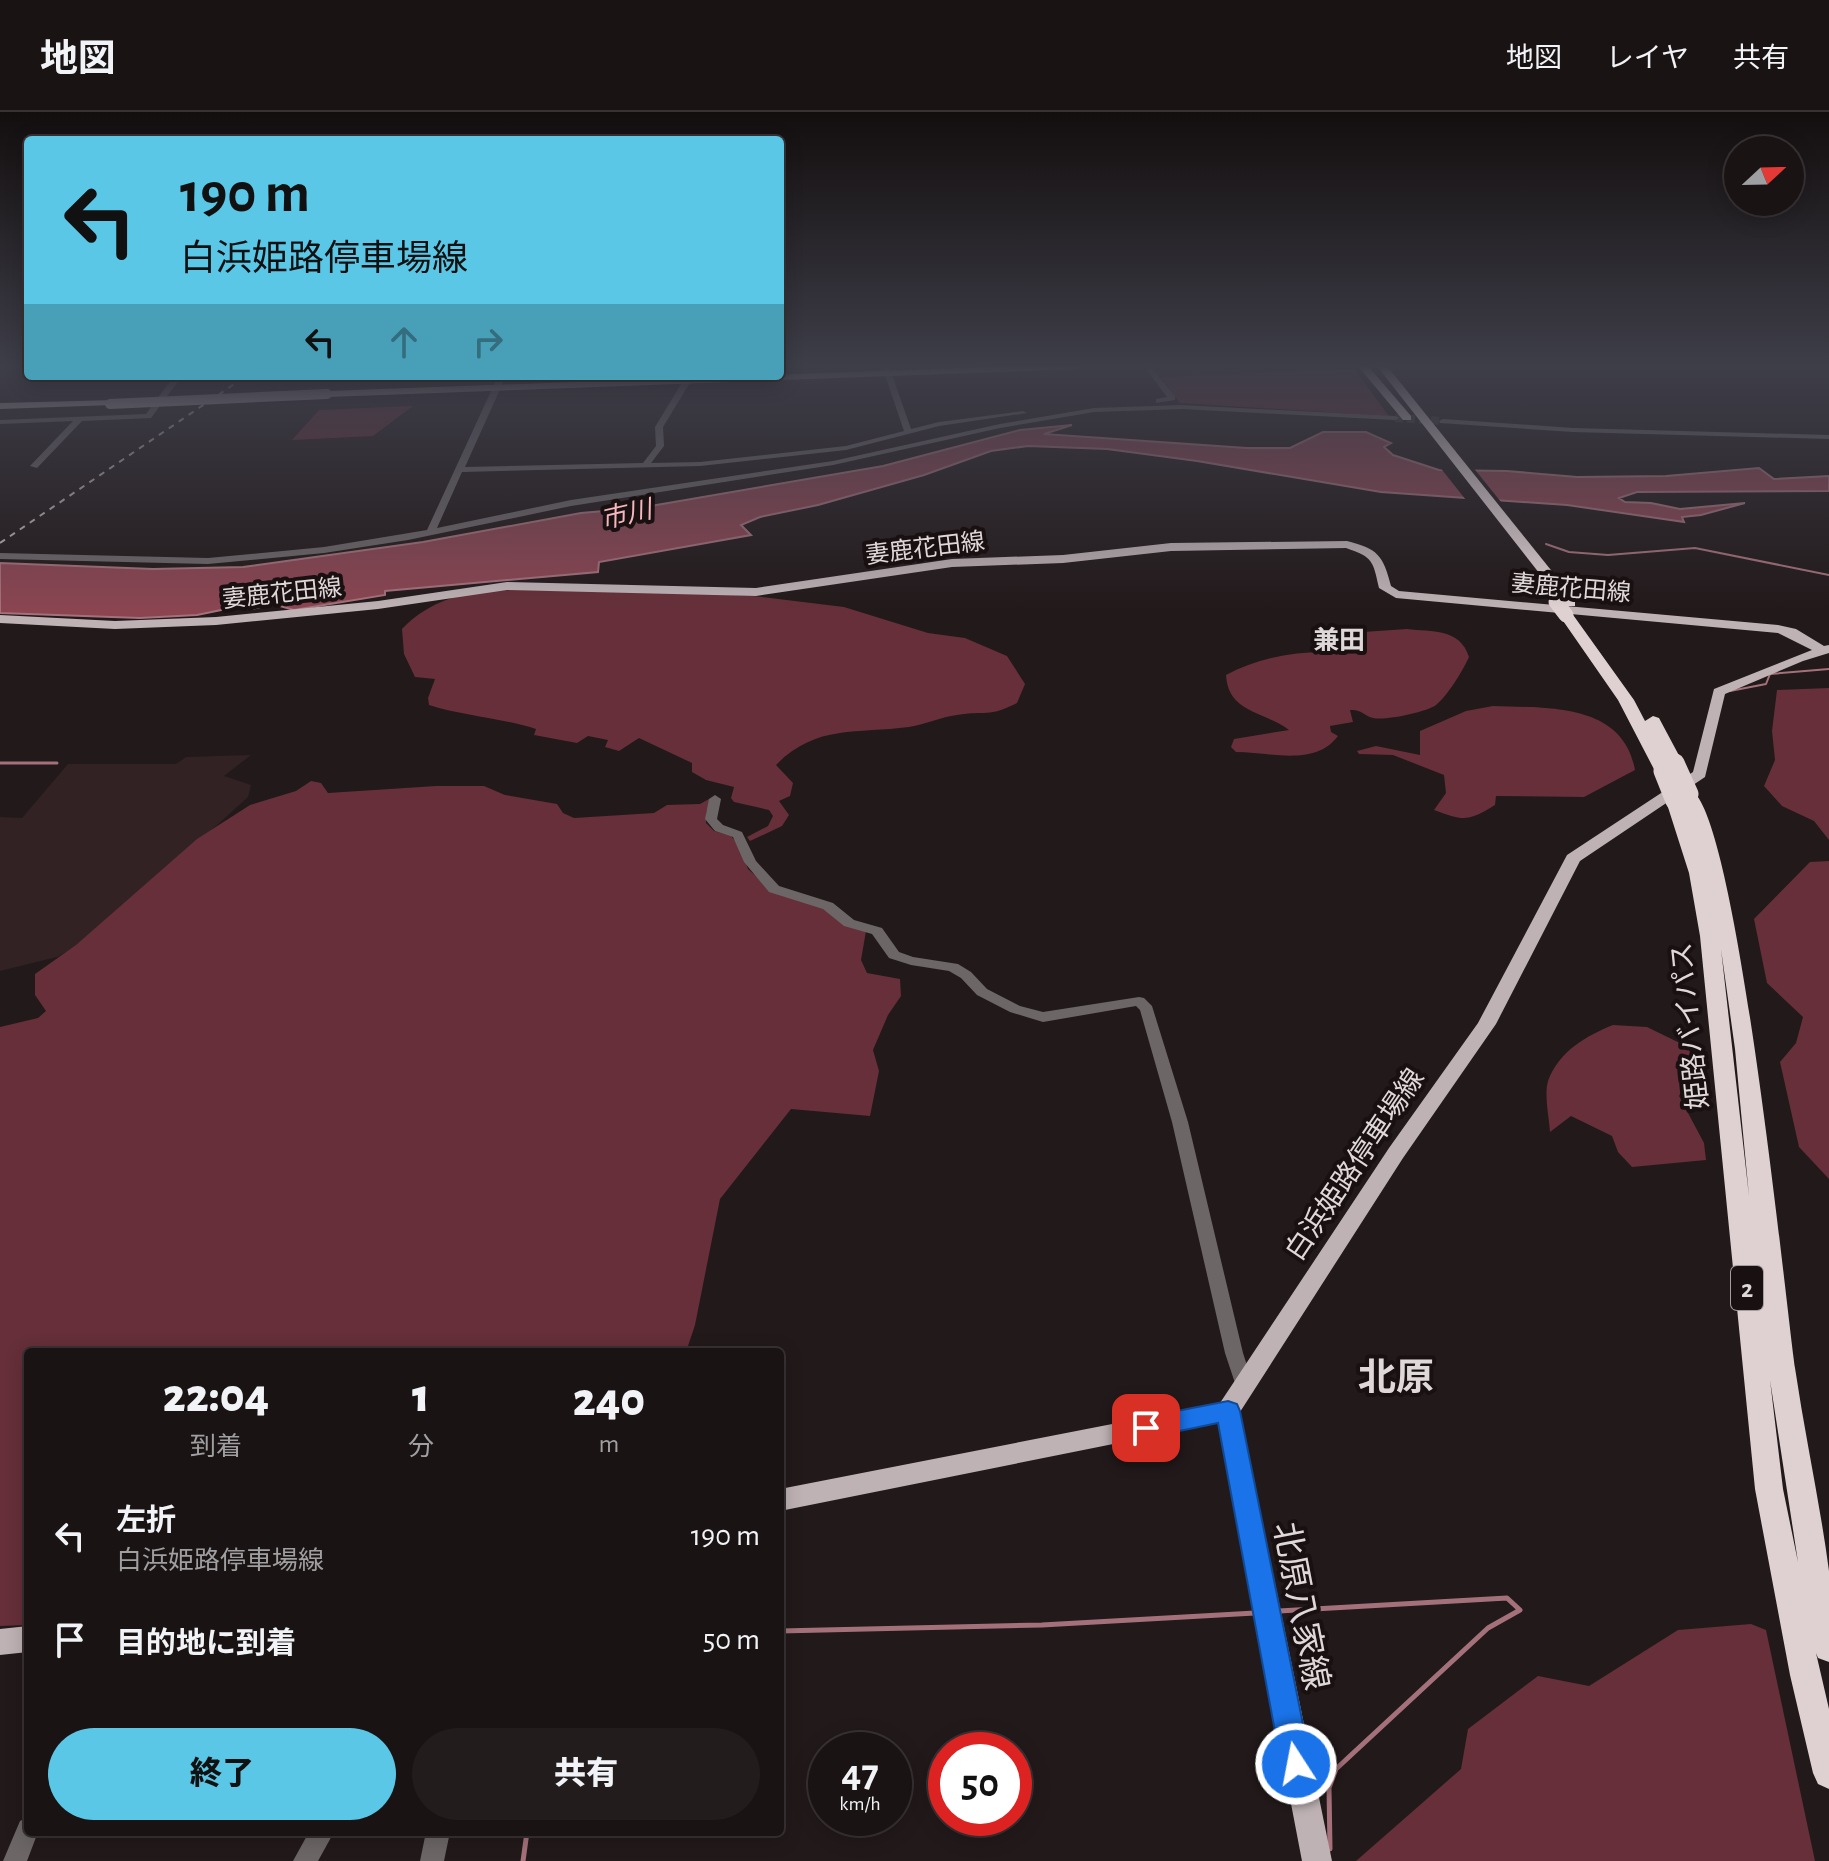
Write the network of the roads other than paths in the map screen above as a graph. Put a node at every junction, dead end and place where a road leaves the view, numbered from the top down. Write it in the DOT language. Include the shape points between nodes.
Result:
graph roads {
  1 [pos="52,448"];
  2 [pos="469,448"];
  3 [pos="659,448"];
  4 [pos="836,448"];
  5 [pos="902,448"];
  6 [pos="1437,448"];
  7 [pos="1447,448"];
  8 [pos="34,466"];
  9 [pos="644,467"];
  10 [pos="459,470"];
  11 [pos="1487,505"];
  12 [pos="431,532"];
  13 [pos="0,556"];
  14 [pos="0,619"];
  15 [pos="1826,650"];
  16 [pos="1682,798"];
  17 [pos="715,799"];
  18 [pos="1245,1387"];
  19 [pos="1228,1411"];
  20 [pos="784,1499"];
  21 [pos="24,1639"];
  22 [pos="0,1642"];
  23 [pos="1829,1648"];
  24 [pos="1829,1773"];
  25 [pos="25,1836"];
  26 [pos="320,1836"];
  27 [pos="437,1836"];
  28 [pos="15,1861"];
  29 [pos="305,1861"];
  30 [pos="432,1861"];
  31 [pos="1317,1861"];
  1 -- 8 [label="street"];
  2 -- 10 [label="street"];
  3 -- 9 [label="street"];
  4 -- 9 [label="street"];
  5 -- 12 [label="street"];
  6 -- 11 [label="highway, 姫路バイパス / 2"];
  7 -- 11 [label="highway, 姫路バイパス / 2"];
  9 -- 10 [label="street"];
  10 -- 12 [label="street"];
  11 -- 16 [label="highway, 姫路バイパス / 2, bridge" via="1615,672"];
  12 -- 13 [label="street" via="324,550 208,561"];
  14 -- 15 [label="main road, 妻鹿花田線" via="115,625 216,621 378,605 489,587 756,592 952,563 1063,559 1171,547 1347,544 1371,552 1385,588 1396,594 1778,629"];
  15 -- 18 [label="main road, 白浜姫路停車場線" via="1719,692 1700,774 1573,858 1487,1024 1396,1153"];
  16 -- 23 [label="highway, 姫路バイパス / 2" via="1708,843 1735,977 1788,1421"];
  16 -- 24 [label="highway, 姫路バイパス / 2" via="1710,936 1769,1489"];
  17 -- 18 [label="street" via="711,819 738,835 750,862 774,889 828,906 849,923 877,931 894,955 953,967 982,992 1043,1017 1139,1001 1147,1009"];
  18 -- 19 [label="main road, 白浜姫路停車場線"];
  19 -- 20 [label="main road"];
  19 -- 31 [label="main road, 北原八家線"];
  21 -- 22 [label="main road"];
  25 -- 28 [label="street"];
  26 -- 29 [label="street"];
  27 -- 30 [label="street"];
}
